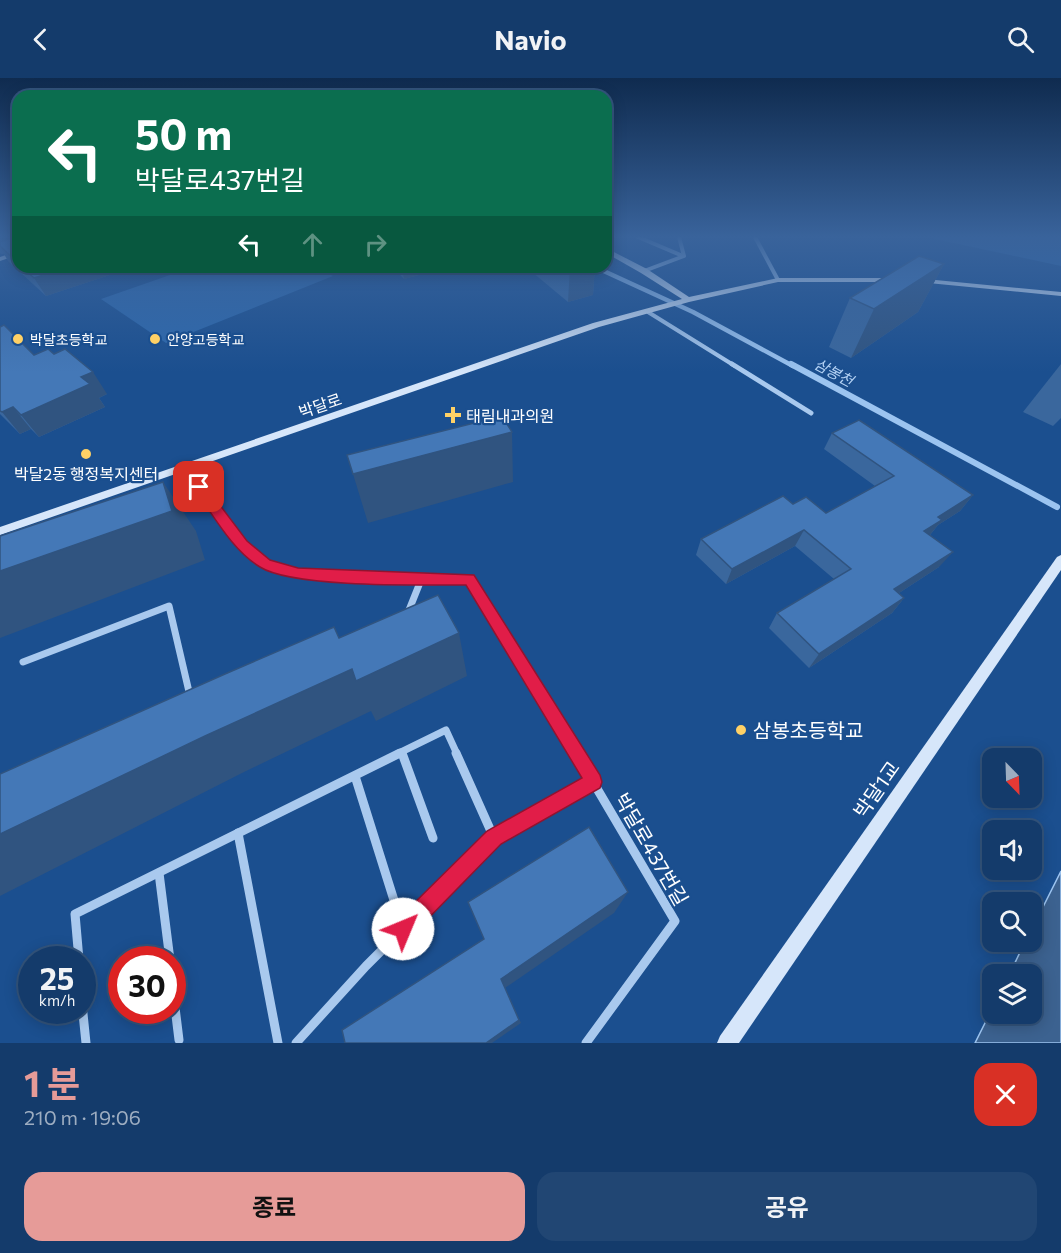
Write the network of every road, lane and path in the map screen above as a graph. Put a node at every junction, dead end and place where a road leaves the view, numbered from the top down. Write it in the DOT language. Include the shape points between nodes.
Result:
graph roads {
  1 [pos="659,282"];
  2 [pos="769,282"];
  3 [pos="934,282"];
  4 [pos="1061,294"];
  5 [pos="685,301"];
  6 [pos="649,311"];
  7 [pos="811,413"];
  8 [pos="185,468"];
  9 [pos="0,531"];
  10 [pos="1061,560"];
  11 [pos="421,580"];
  12 [pos="405,621"];
  13 [pos="23,662"];
  14 [pos="193,709"];
  15 [pos="402,752"];
  16 [pos="355,776"];
  17 [pos="594,782"];
  18 [pos="238,834"];
  19 [pos="434,838"];
  20 [pos="494,838"];
  21 [pos="159,873"];
  22 [pos="403,929"];
  23 [pos="78,946"];
  24 [pos="168,946"];
  25 [pos="84,1024"];
  26 [pos="177,1024"];
  27 [pos="179,1040"];
  28 [pos="86,1043"];
  29 [pos="278,1043"];
  30 [pos="296,1043"];
  31 [pos="586,1043"];
  32 [pos="727,1043"];
  1 -- 5 [label="street"];
  2 -- 5 [label="street"];
  3 -- 4 [label="street"];
  5 -- 6 [label="street, 박달로"];
  6 -- 7 [label="street"];
  6 -- 8 [label="street, 박달로"];
  8 -- 9 [label="street, 박달로"];
  8 -- 11 [label="street, 박달로437번길" via="242,545 266,564 298,573"];
  10 -- 32 [label="street, 박달1교"];
  11 -- 12 [label="street"];
  11 -- 17 [label="street, 박달로437번길" via="470,579"];
  13 -- 14 [label="street" via="169,606"];
  15 -- 16 [label="street"];
  15 -- 19 [label="street"];
  15 -- 20 [label="street" via="446,730"];
  16 -- 18 [label="street"];
  16 -- 22 [label="street"];
  17 -- 20 [label="street"];
  17 -- 31 [label="street, 박달로437번길" via="675,921"];
  18 -- 21 [label="street"];
  18 -- 29 [label="street"];
  20 -- 22 [label="street"];
  21 -- 23 [label="street" via="75,914"];
  21 -- 24 [label="street"];
  22 -- 30 [label="street"];
  25 -- 28 [label="street"];
  26 -- 27 [label="street"];
}
